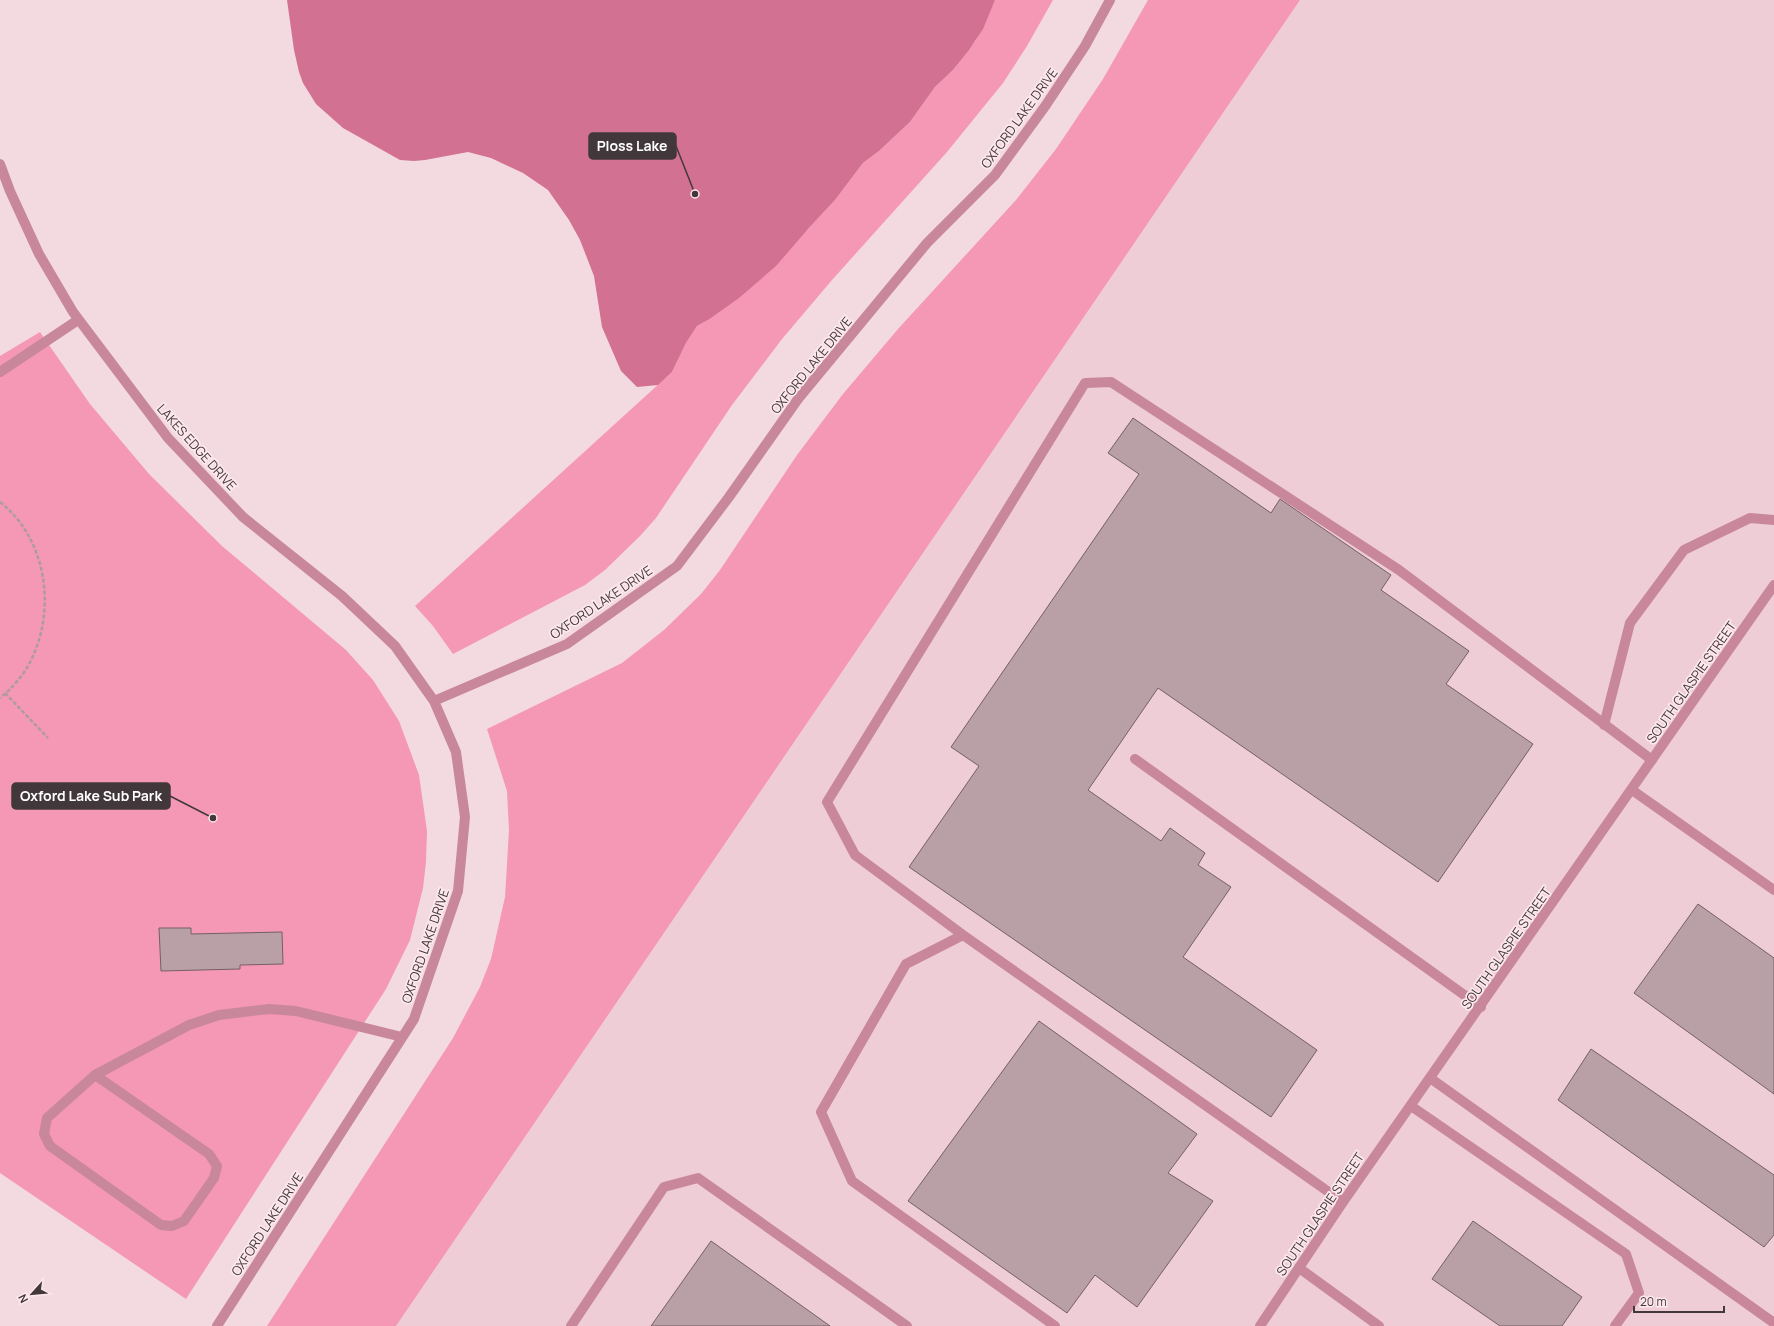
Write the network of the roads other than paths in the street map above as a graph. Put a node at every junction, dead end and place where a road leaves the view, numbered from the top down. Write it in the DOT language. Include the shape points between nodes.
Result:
graph roads {
  1 [pos="1110,0"];
  2 [pos="0,164"];
  3 [pos="78,320"];
  4 [pos="0,372"];
  5 [pos="1774,520"];
  6 [pos="1774,585"];
  7 [pos="434,701"];
  8 [pos="1604,725"];
  9 [pos="1134,759"];
  10 [pos="1652,760"];
  11 [pos="1632,790"];
  12 [pos="1774,890"];
  13 [pos="963,935"];
  14 [pos="1480,1007"];
  15 [pos="402,1037"];
  16 [pos="95,1075"];
  17 [pos="1430,1078"];
  18 [pos="1411,1106"];
  19 [pos="1343,1202"];
  20 [pos="1299,1268"];
  21 [pos="1774,1323"];
  22 [pos="216,1326"];
  23 [pos="571,1326"];
  24 [pos="907,1326"];
  25 [pos="1055,1326"];
  26 [pos="1260,1326"];
  27 [pos="1379,1326"];
  28 [pos="1615,1326"];
  1 -- 7 [label="street, OXFORD LAKE DRIVE" via="1085,46 995,175 927,243 798,399 677,566 567,644"];
  2 -- 3 [label="street, LAKES EDGE DRIVE" via="39,254"];
  3 -- 4 [label="street"];
  3 -- 7 [label="street, LAKES EDGE DRIVE" via="168,438 243,517 342,596 395,646"];
  5 -- 8 [label="street" via="1750,518 1684,550 1630,623"];
  6 -- 10 [label="street, SOUTH GLASPIE STREET"];
  7 -- 15 [label="street, OXFORD LAKE DRIVE" via="456,752 465,817 459,883 414,1019"];
  8 -- 10 [label="street"];
  8 -- 13 [label="street" via="1392,566 1111,382 1084,383 827,802 855,855"];
  9 -- 14 [label="street"];
  10 -- 11 [label="street, SOUTH GLASPIE STREET"];
  11 -- 12 [label="street"];
  11 -- 14 [label="street, SOUTH GLASPIE STREET"];
  13 -- 19 [label="street"];
  13 -- 25 [label="street" via="906,964 821,1112 852,1181"];
  14 -- 17 [label="street, SOUTH GLASPIE STREET"];
  15 -- 16 [label="street" via="296,1011 269,1009 219,1015 188,1025"];
  15 -- 22 [label="street, OXFORD LAKE DRIVE"];
  16 -- 16 [label="street" via="209,1154 217,1166 214,1178 184,1221 172,1226 161,1225 50,1146 44,1134 47,1118"];
  17 -- 18 [label="street, SOUTH GLASPIE STREET"];
  17 -- 21 [label="street"];
  18 -- 19 [label="street, SOUTH GLASPIE STREET"];
  18 -- 28 [label="street" via="1626,1254 1639,1293"];
  19 -- 20 [label="street, SOUTH GLASPIE STREET"];
  20 -- 26 [label="street, SOUTH GLASPIE STREET"];
  20 -- 27 [label="street"];
  23 -- 24 [label="street" via="664,1187 698,1178"];
}
